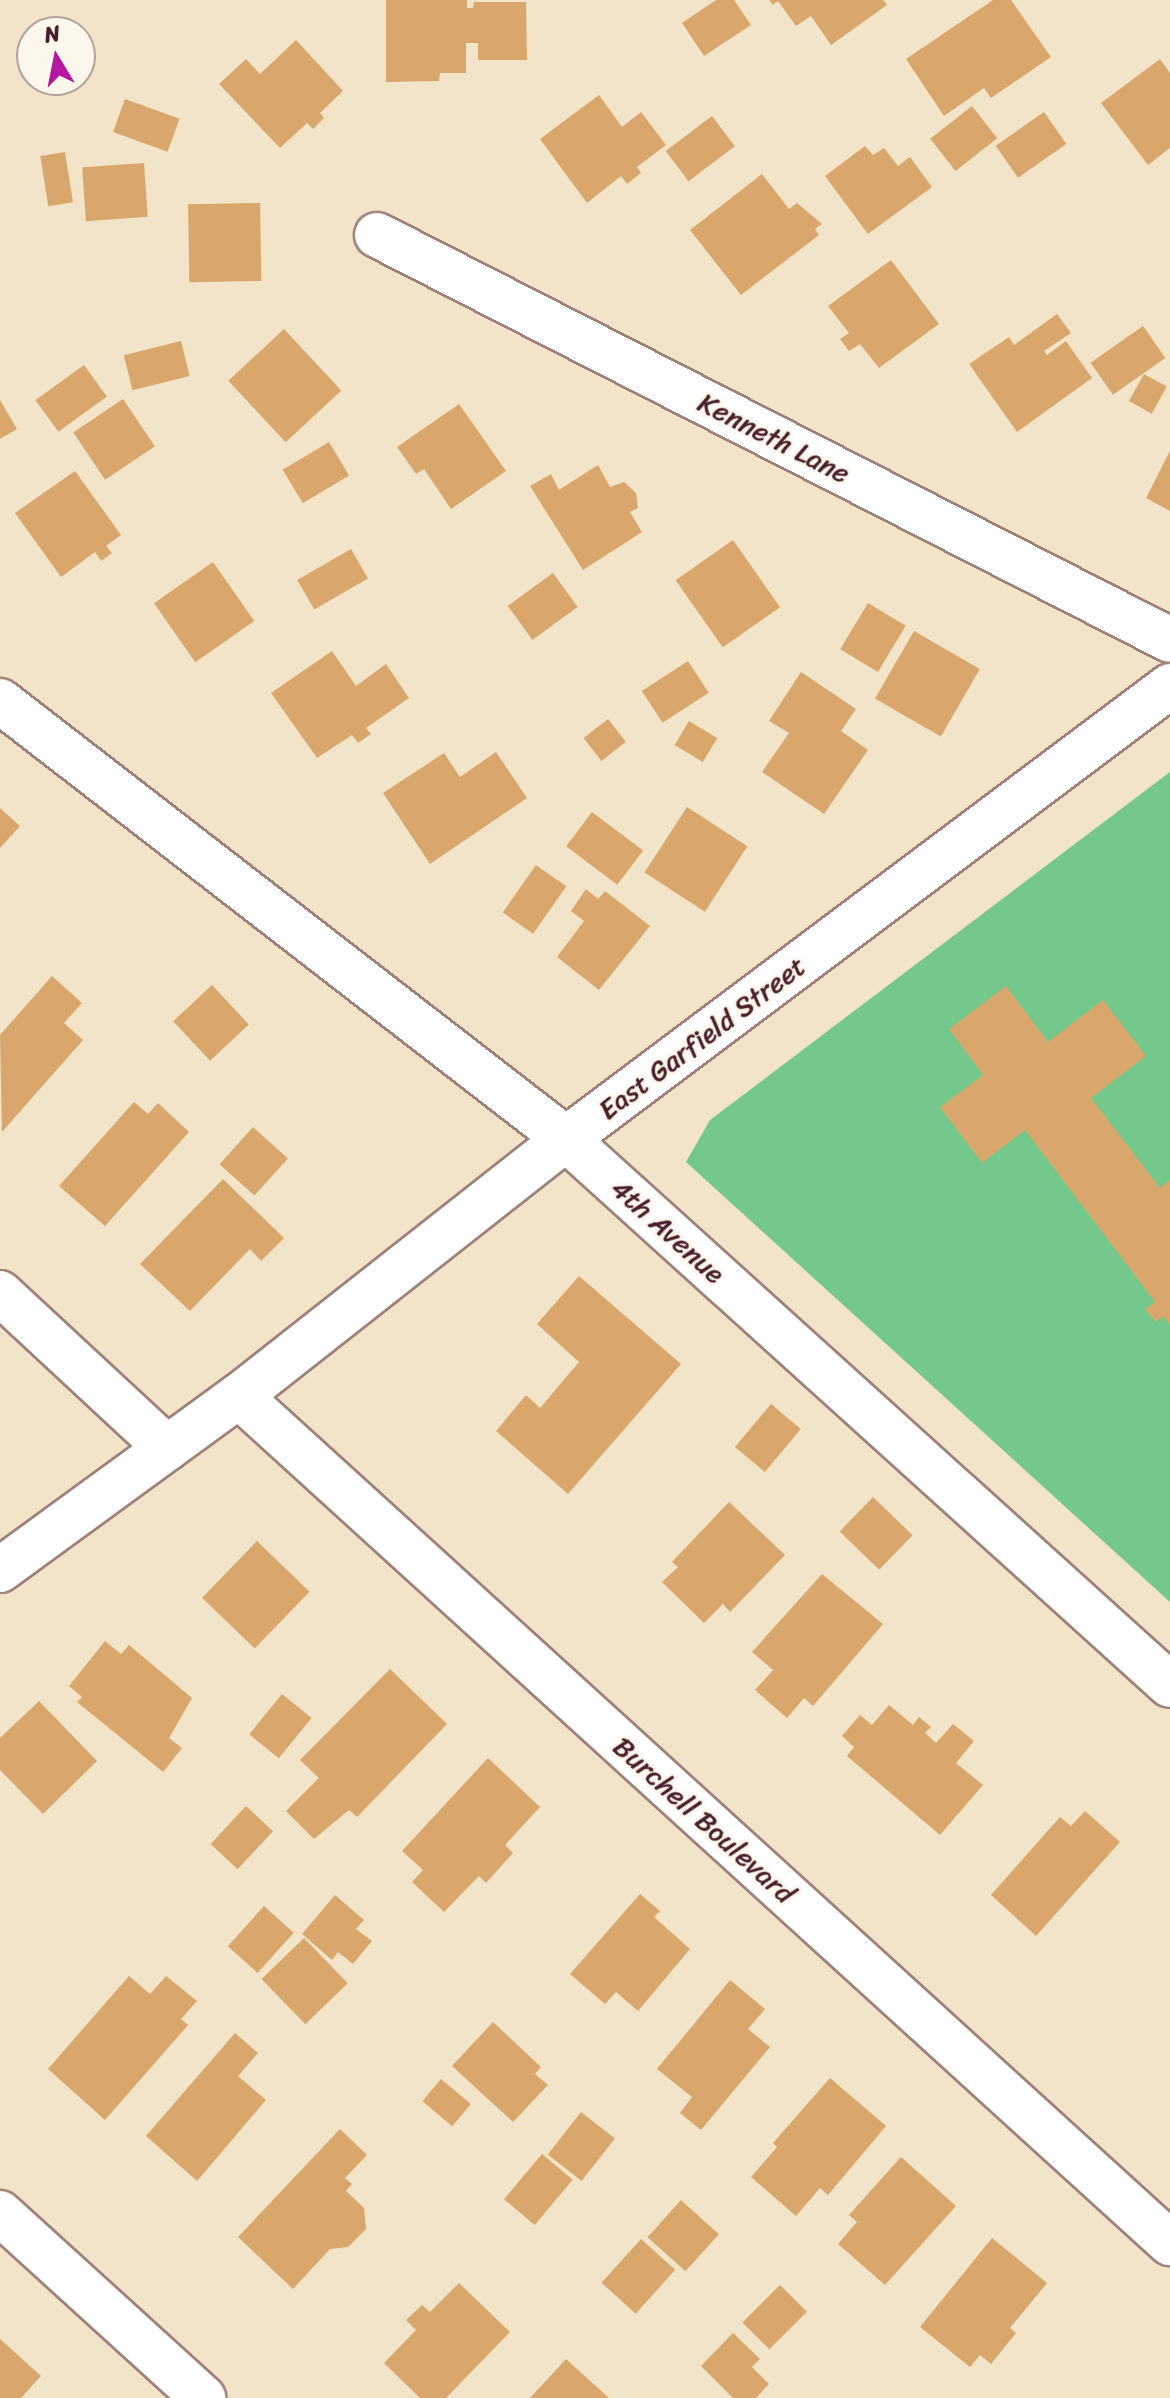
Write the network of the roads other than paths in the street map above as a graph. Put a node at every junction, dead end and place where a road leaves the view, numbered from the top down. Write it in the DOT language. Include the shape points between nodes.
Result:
graph roads {
  1 [pos="377,235"];
  2 [pos="1170,640"];
  3 [pos="1170,686"];
  4 [pos="0,701"];
  5 [pos="566,1139"];
  6 [pos="0,1293"];
  7 [pos="239,1396"];
  8 [pos="167,1448"];
  9 [pos="0,1570"];
  10 [pos="1170,1685"];
  11 [pos="0,2213"];
  12 [pos="1170,2243"];
  13 [pos="203,2398"];
  1 -- 2 [label="street, Kenneth Lane"];
  3 -- 5 [label="street, East Garfield Street"];
  4 -- 5 [label="street, 4th Avenue"];
  5 -- 7 [label="street, East Garfield Street"];
  5 -- 10 [label="street, 4th Avenue"];
  6 -- 8 [label="street"];
  7 -- 8 [label="street, East Garfield Street"];
  7 -- 12 [label="street, Burchell Boulevard"];
  8 -- 9 [label="street, East Garfield Street"];
  11 -- 13 [label="street"];
}
